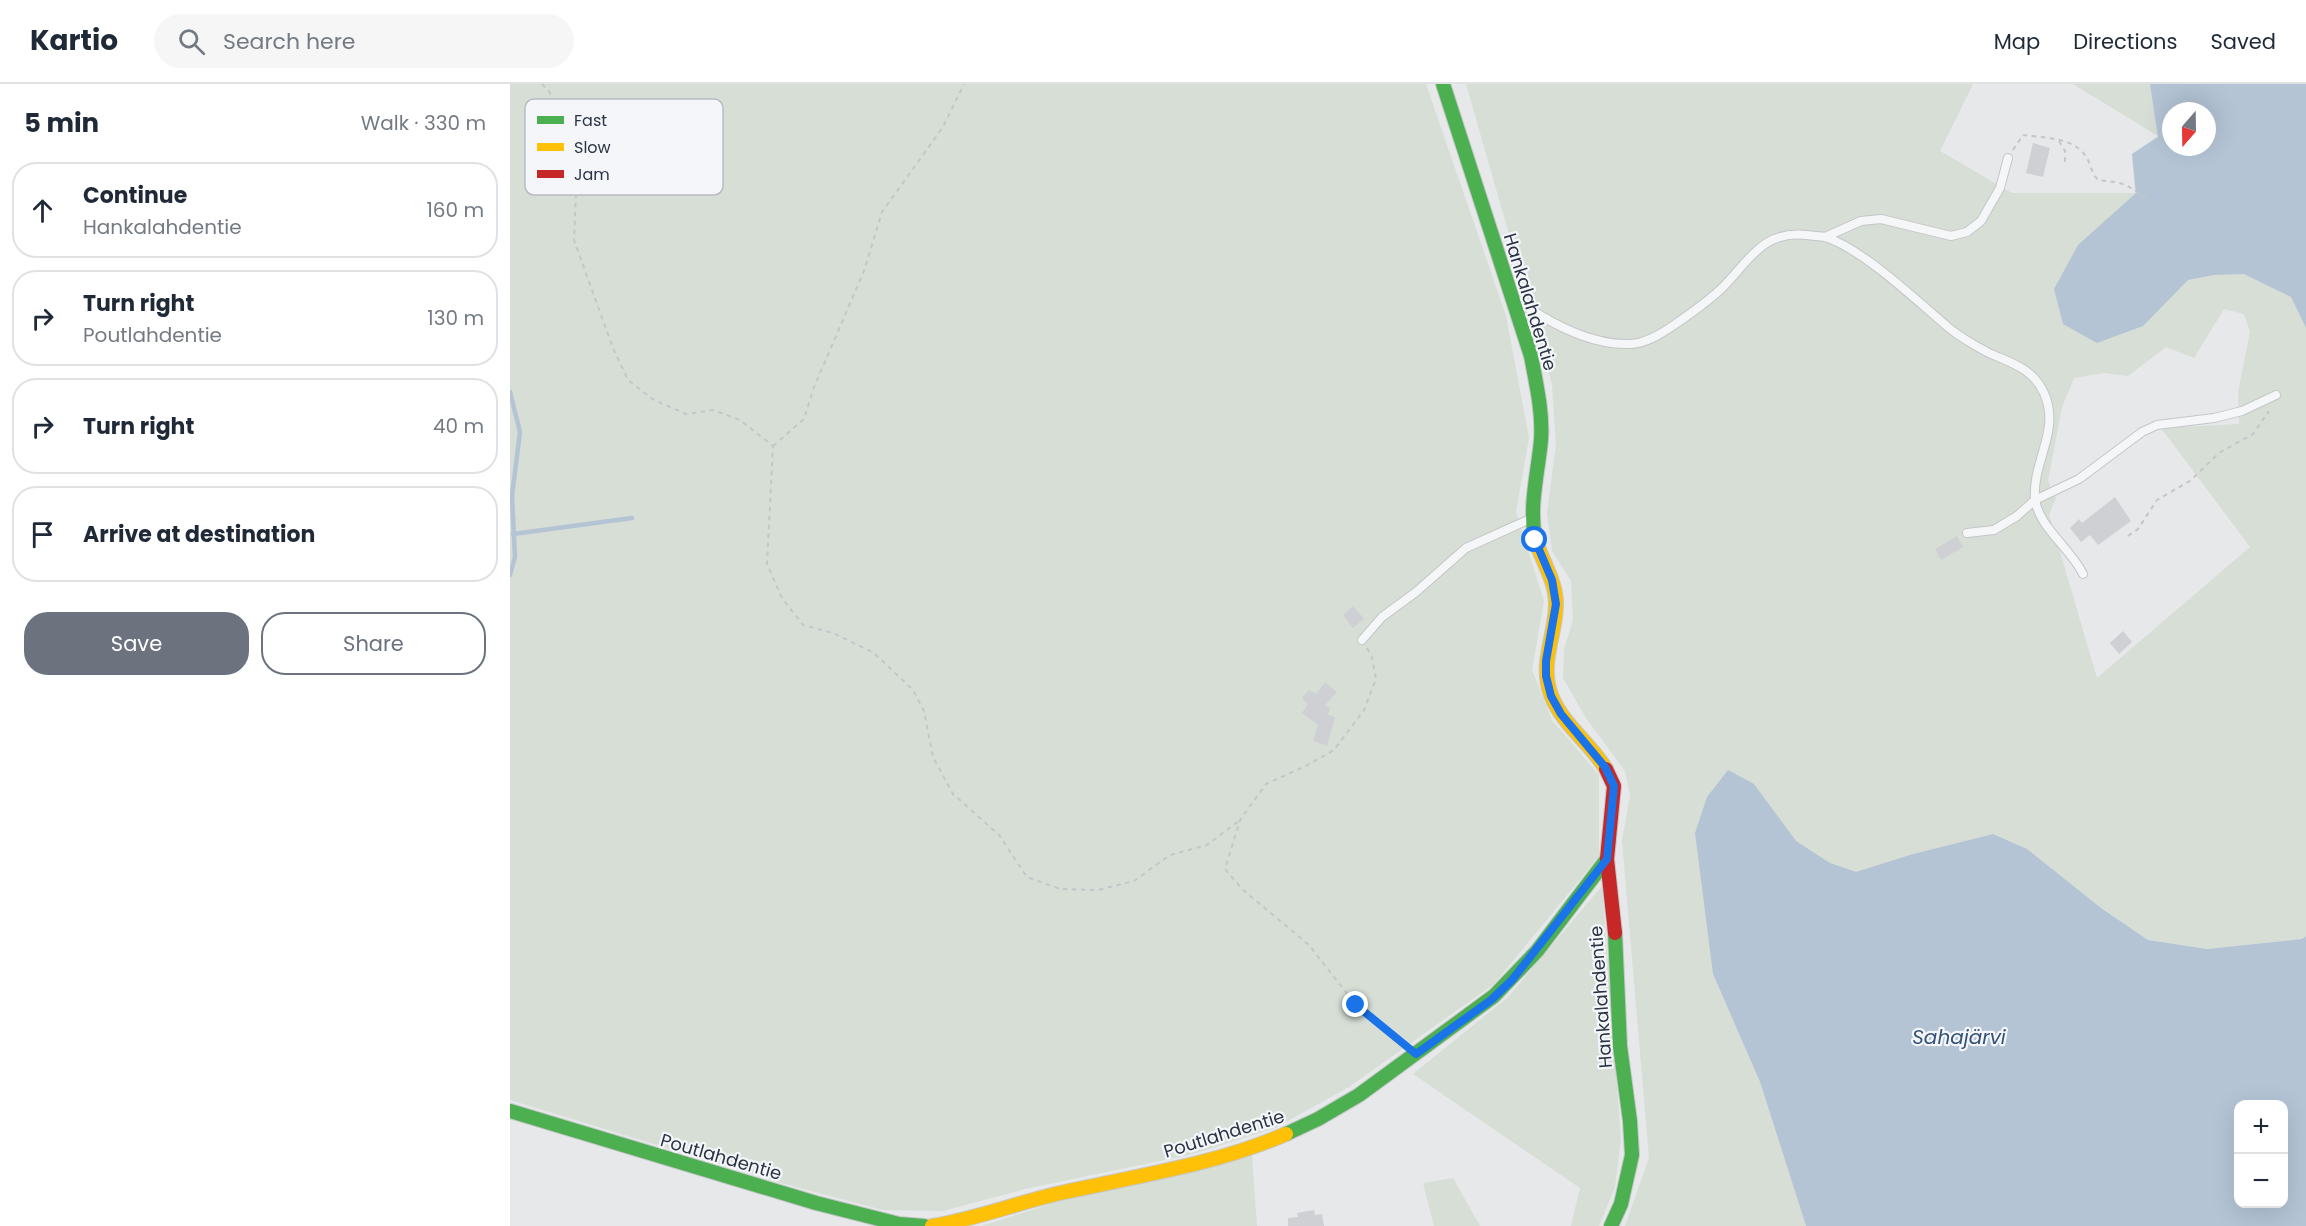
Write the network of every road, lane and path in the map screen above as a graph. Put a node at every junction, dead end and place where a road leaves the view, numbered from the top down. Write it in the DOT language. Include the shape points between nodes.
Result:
graph roads {
  1 [pos="542,84"];
  2 [pos="964,84"];
  3 [pos="1443,84"];
  4 [pos="552,99"];
  5 [pos="2059,141"];
  6 [pos="2008,158"];
  7 [pos="2065,163"];
  8 [pos="576,195"];
  9 [pos="2148,199"];
  10 [pos="1825,237"];
  11 [pos="1510,296"];
  12 [pos="1547,319"];
  13 [pos="1524,334"];
  14 [pos="2276,395"];
  15 [pos="773,446"];
  16 [pos="2035,500"];
  17 [pos="1531,518"];
  18 [pos="1967,533"];
  19 [pos="2128,536"];
  20 [pos="2083,574"];
  21 [pos="1362,640"];
  22 [pos="1240,820"];
  23 [pos="1607,859"];
  24 [pos="1416,1054"];
  25 [pos="510,1111"];
  26 [pos="924,1226"];
  27 [pos="932,1226"];
  28 [pos="1611,1226"];
  1 -- 4 [label="path"];
  2 -- 15 [label="path" via="943,127 882,212 864,271 804,419"];
  3 -- 11 [label="street, Hankalahdentie"];
  5 -- 6 [label="path" via="2023,135"];
  5 -- 7 [label="path"];
  5 -- 9 [label="path" via="2079,148 2098,180 2127,185"];
  6 -- 10 [label="lane" via="2000,188 1981,221 1967,232 1951,236 1881,219 1861,221"];
  8 -- 15 [label="path" via="574,240 628,380 654,400 686,414 714,410 740,420"];
  10 -- 12 [label="lane" via="1795,234 1762,244 1706,302 1649,340 1630,344 1602,341"];
  10 -- 16 [label="lane" via="1874,266 1957,334 2030,371 2044,392 2050,429 2036,480"];
  11 -- 12 [label="lane"];
  11 -- 13 [label="street, Hankalahdentie"];
  12 -- 13 [label="lane"];
  13 -- 17 [label="street, Hankalahdentie" via="1540,406 1541,437"];
  14 -- 16 [label="lane" via="2242,411 2157,425 2079,479"];
  14 -- 19 [label="path" via="2253,434 2219,453 2190,481 2157,500 2138,529"];
  15 -- 22 [label="path" via="767,564 782,598 803,625 833,633 874,653 913,690 924,711 933,757 953,794 999,835 1027,877 1060,889 1098,890 1134,881 1170,855 1207,845"];
  16 -- 18 [label="lane" via="1994,530"];
  16 -- 20 [label="lane" via="2045,524"];
  17 -- 21 [label="lane" via="1466,548 1382,617"];
  17 -- 23 [label="street, Hankalahdentie" via="1556,604 1546,661 1551,696 1605,767 1614,786"];
  21 -- 22 [label="path" via="1372,657 1376,679 1364,710 1334,750 1266,784"];
  22 -- 24 [label="path" via="1225,869 1242,889 1309,945 1356,1005"];
  23 -- 24 [label="street, Poutlahdentie" via="1512,980 1491,1000"];
  23 -- 28 [label="street, Hankalahdentie" via="1632,1155 1622,1204"];
  24 -- 27 [label="street, Poutlahdentie" via="1337,1109 1275,1139 1212,1160"];
  25 -- 26 [label="street, Poutlahdentie" via="816,1203 899,1224"];
}
